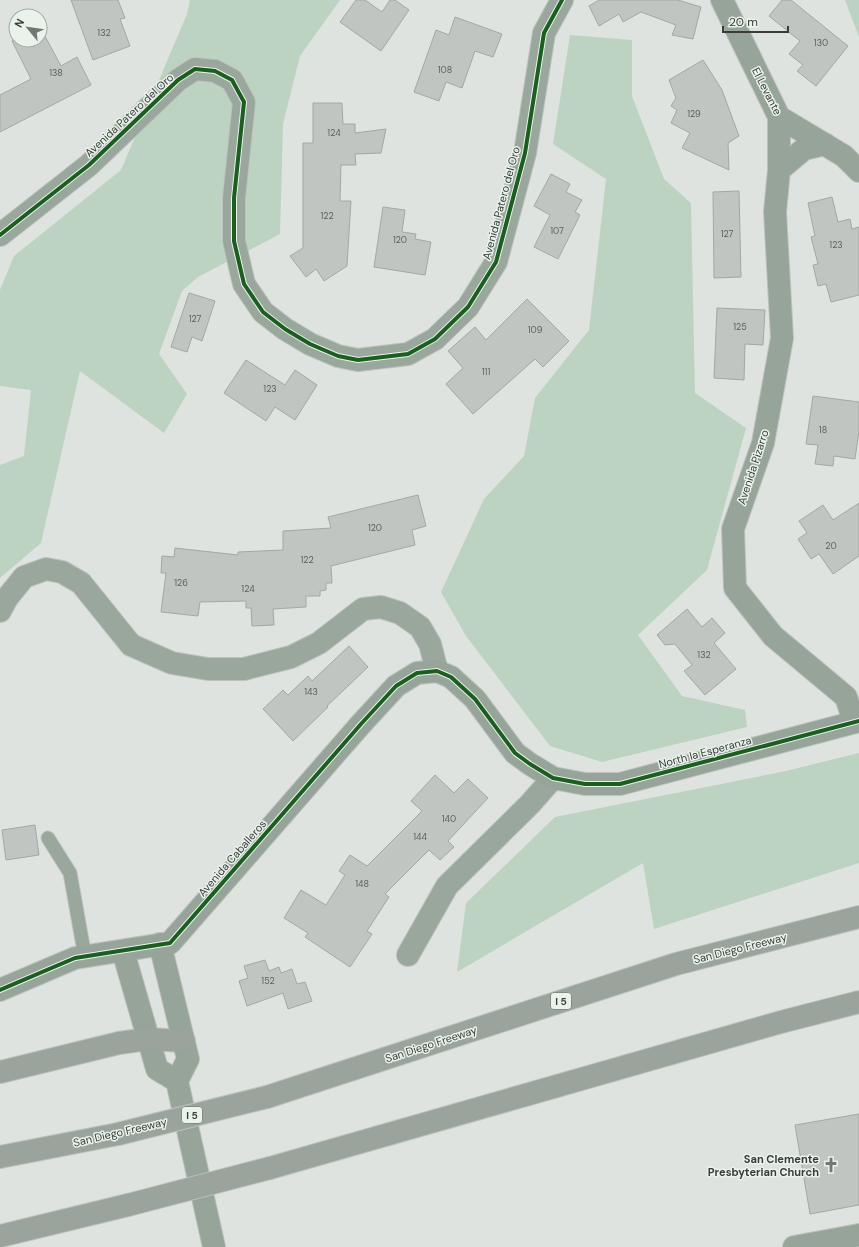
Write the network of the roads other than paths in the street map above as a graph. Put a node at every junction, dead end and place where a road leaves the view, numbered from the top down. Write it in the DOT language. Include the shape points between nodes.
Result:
graph roads {
  1 [pos="562,0"];
  2 [pos="722,0"];
  3 [pos="779,117"];
  4 [pos="825,144"];
  5 [pos="779,170"];
  6 [pos="859,171"];
  7 [pos="0,235"];
  8 [pos="0,611"];
  9 [pos="437,671"];
  10 [pos="857,721"];
  11 [pos="553,778"];
  12 [pos="48,838"];
  13 [pos="859,917"];
  14 [pos="160,944"];
  15 [pos="123,951"];
  16 [pos="408,955"];
  17 [pos="85,957"];
  18 [pos="0,990"];
  19 [pos="859,1002"];
  20 [pos="148,1039"];
  21 [pos="184,1041"];
  22 [pos="0,1072"];
  23 [pos="177,1081"];
  24 [pos="0,1157"];
  25 [pos="859,1235"];
  26 [pos="0,1236"];
  27 [pos="214,1247"];
  28 [pos="794,1247"];
  1 -- 7 [label="street, Avenida Patero del Oro" via="544,33 525,154 496,262 468,307 435,339 408,354 358,360 338,356 310,344 285,329 263,312 251,295 244,284 234,241 234,198 244,102 232,80 215,71 195,69 178,80 89,165"];
  2 -- 3 [label="street, El Levante"];
  3 -- 4 [label="street, El Levante"];
  3 -- 5 [label="street, Avenida Pizarro"];
  4 -- 5 [label="street" via="804,149"];
  4 -- 6 [label="street, El Levante" via="844,156"];
  5 -- 10 [label="street, Avenida Pizarro" via="775,212 782,338 763,443 732,529 735,588 773,636 846,697"];
  8 -- 9 [label="street" via="24,577 46,569 62,572 81,583 131,645 172,663 208,669 244,669 291,657 319,643 363,609 381,606 400,612 420,627 430,644"];
  9 -- 11 [label="street" via="451,677 475,699 515,753"];
  9 -- 14 [label="street, Avenida Caballeros" via="417,673 396,686 170,943"];
  10 -- 11 [label="street, North la Esperanza" via="620,784 585,784"];
  11 -- 16 [label="street" via="448,886"];
  12 -- 17 [label="lane" via="70,873"];
  13 -- 24 [label="highway, San Diego Freeway / I 5, bridge" via="676,964 267,1097 118,1134"];
  14 -- 15 [label="street, Avenida Caballeros"];
  14 -- 21 [label="street"];
  15 -- 17 [label="street, Avenida Caballeros"];
  15 -- 20 [label="street"];
  17 -- 18 [label="street, Avenida Caballeros" via="75,958"];
  19 -- 26 [label="highway, bridge" via="270,1168"];
  20 -- 21 [label="highway"];
  20 -- 22 [label="highway" via="119,1043"];
  20 -- 23 [label="street" via="157,1069"];
  21 -- 23 [label="street" via="188,1059"];
  23 -- 27 [label="street"];
  25 -- 28 [label="street"];
}
